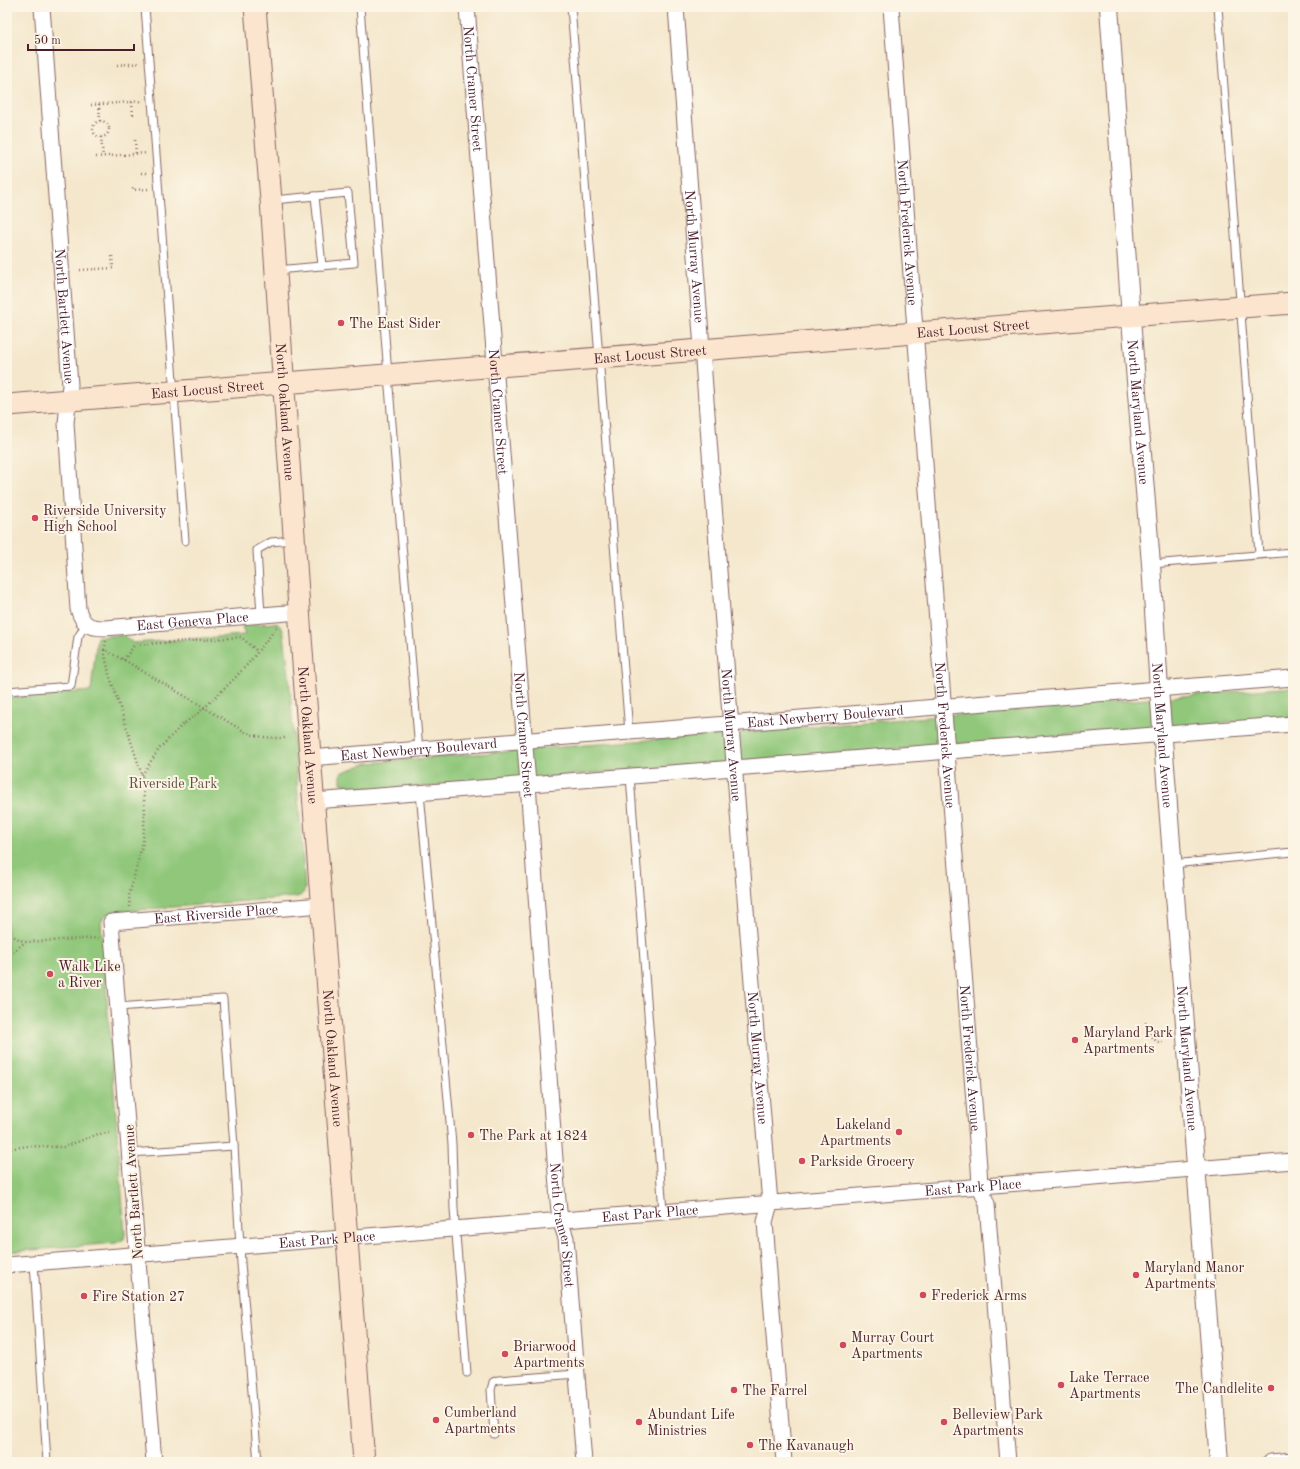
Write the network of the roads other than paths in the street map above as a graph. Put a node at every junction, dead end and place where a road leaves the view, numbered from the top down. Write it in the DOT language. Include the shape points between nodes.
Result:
graph roads {
  1 [pos="42,7"];
  2 [pos="144,7"];
  3 [pos="255,7"];
  4 [pos="360,7"];
  5 [pos="467,7"];
  6 [pos="571,7"];
  7 [pos="676,7"];
  8 [pos="891,7"];
  9 [pos="1109,7"];
  10 [pos="1218,7"];
  11 [pos="315,196"];
  12 [pos="271,200"];
  13 [pos="322,266"];
  14 [pos="275,271"];
  15 [pos="1293,303"];
  16 [pos="1240,307"];
  17 [pos="1131,315"];
  18 [pos="916,333"];
  19 [pos="702,350"];
  20 [pos="598,358"];
  21 [pos="496,366"];
  22 [pos="388,375"];
  23 [pos="283,383"];
  24 [pos="174,392"];
  25 [pos="69,400"];
  26 [pos="7,405"];
  27 [pos="294,540"];
  28 [pos="185,541"];
  29 [pos="1293,552"];
  30 [pos="1259,554"];
  31 [pos="1151,564"];
  32 [pos="299,612"];
  33 [pos="261,615"];
  34 [pos="86,624"];
  35 [pos="1293,678"];
  36 [pos="1159,689"];
  37 [pos="7,691"];
  38 [pos="943,706"];
  39 [pos="731,724"];
  40 [pos="1293,724"];
  41 [pos="628,732"];
  42 [pos="1162,734"];
  43 [pos="525,741"];
  44 [pos="419,750"];
  45 [pos="946,751"];
  46 [pos="310,758"];
  47 [pos="735,768"];
  48 [pos="630,776"];
  49 [pos="528,784"];
  50 [pos="420,793"];
  51 [pos="314,801"];
  52 [pos="1293,852"];
  53 [pos="1173,864"];
  54 [pos="322,905"];
  55 [pos="111,922"];
  56 [pos="118,1007"];
  57 [pos="234,1146"];
  58 [pos="130,1153"];
  59 [pos="1293,1161"];
  60 [pos="1196,1168"];
  61 [pos="980,1186"];
  62 [pos="770,1202"];
  63 [pos="663,1212"];
  64 [pos="560,1220"];
  65 [pos="456,1228"];
  66 [pos="347,1236"];
  67 [pos="240,1245"];
  68 [pos="137,1254"];
  69 [pos="34,1263"];
  70 [pos="7,1264"];
  71 [pos="467,1373"];
  72 [pos="577,1374"];
  73 [pos="494,1434"];
  74 [pos="1293,1460"];
  75 [pos="47,1462"];
  76 [pos="154,1462"];
  77 [pos="258,1462"];
  78 [pos="364,1462"];
  79 [pos="584,1462"];
  80 [pos="784,1462"];
  81 [pos="1008,1462"];
  82 [pos="1219,1462"];
  83 [pos="1271,1462"];
  1 -- 25 [label="street, North Bartlett Avenue" via="70,385"];
  2 -- 24 [label="lane"];
  3 -- 12 [label="main road, North Oakland Avenue"];
  4 -- 22 [label="lane"];
  5 -- 21 [label="street, North Cramer Street"];
  6 -- 20 [label="lane"];
  7 -- 19 [label="street, North Murray Avenue"];
  8 -- 18 [label="street, North Frederick Avenue"];
  9 -- 17 [label="street, North Maryland Avenue"];
  10 -- 16 [label="lane"];
  11 -- 12 [label="lane"];
  11 -- 13 [label="lane"];
  11 -- 13 [label="lane" via="348,193 354,263"];
  12 -- 14 [label="main road, North Oakland Avenue"];
  13 -- 14 [label="lane"];
  14 -- 23 [label="main road, North Oakland Avenue"];
  15 -- 16 [label="main road, East Locust Street"];
  16 -- 17 [label="main road, East Locust Street"];
  16 -- 30 [label="lane"];
  17 -- 18 [label="main road, East Locust Street"];
  17 -- 31 [label="street, North Maryland Avenue"];
  18 -- 19 [label="main road, East Locust Street"];
  18 -- 38 [label="street, North Frederick Avenue"];
  19 -- 20 [label="main road, East Locust Street"];
  19 -- 39 [label="street, North Murray Avenue"];
  20 -- 21 [label="main road, East Locust Street"];
  20 -- 41 [label="lane"];
  21 -- 22 [label="main road, East Locust Street"];
  21 -- 43 [label="street, North Cramer Street"];
  22 -- 23 [label="main road, East Locust Street"];
  22 -- 44 [label="lane"];
  23 -- 24 [label="main road, East Locust Street"];
  23 -- 27 [label="main road, North Oakland Avenue"];
  24 -- 25 [label="main road, East Locust Street"];
  24 -- 28 [label="lane"];
  25 -- 26 [label="main road, East Locust Street"];
  25 -- 34 [label="street, North Bartlett Avenue" via="66,423 78,609"];
  27 -- 32 [label="main road, North Oakland Avenue"];
  27 -- 33 [label="lane" via="271,542 257,550"];
  29 -- 30 [label="lane"];
  30 -- 31 [label="lane"];
  31 -- 36 [label="street, North Maryland Avenue"];
  32 -- 33 [label="street, East Geneva Place"];
  32 -- 46 [label="main road, North Oakland Avenue"];
  33 -- 34 [label="street, East Geneva Place" via="105,628 94,628"];
  34 -- 37 [label="lane" via="78,637 71,686"];
  35 -- 36 [label="street, East Newberry Boulevard"];
  36 -- 38 [label="street, East Newberry Boulevard"];
  36 -- 42 [label="street, North Maryland Avenue"];
  38 -- 39 [label="street, East Newberry Boulevard"];
  38 -- 45 [label="street, North Frederick Avenue"];
  39 -- 41 [label="street, East Newberry Boulevard"];
  39 -- 47 [label="street, North Murray Avenue"];
  40 -- 42 [label="street"];
  41 -- 43 [label="street, East Newberry Boulevard"];
  42 -- 45 [label="street"];
  42 -- 53 [label="street, North Maryland Avenue"];
  43 -- 44 [label="street, East Newberry Boulevard"];
  43 -- 49 [label="street, North Cramer Street"];
  44 -- 46 [label="street, East Newberry Boulevard"];
  45 -- 47 [label="street"];
  45 -- 61 [label="street, North Frederick Avenue"];
  46 -- 51 [label="main road, North Oakland Avenue"];
  47 -- 48 [label="street"];
  47 -- 62 [label="street, North Murray Avenue"];
  48 -- 49 [label="street"];
  48 -- 63 [label="lane"];
  49 -- 50 [label="street"];
  49 -- 64 [label="street, North Cramer Street"];
  50 -- 51 [label="street"];
  50 -- 65 [label="lane" via="452,1144"];
  51 -- 54 [label="main road, North Oakland Avenue"];
  52 -- 53 [label="lane"];
  53 -- 60 [label="street, North Maryland Avenue"];
  54 -- 55 [label="street, East Riverside Place"];
  54 -- 66 [label="main road, North Oakland Avenue"];
  55 -- 56 [label="street, North Bartlett Avenue"];
  56 -- 57 [label="lane" via="224,999"];
  56 -- 58 [label="street, North Bartlett Avenue"];
  57 -- 58 [label="lane"];
  57 -- 67 [label="lane"];
  58 -- 68 [label="street, North Bartlett Avenue"];
  59 -- 60 [label="street, East Park Place"];
  60 -- 61 [label="street, East Park Place"];
  60 -- 82 [label="street, North Maryland Avenue"];
  61 -- 62 [label="street, East Park Place"];
  61 -- 81 [label="street, North Frederick Avenue" via="987,1204"];
  62 -- 63 [label="street, East Park Place"];
  62 -- 80 [label="street, North Murray Avenue" via="766,1222"];
  63 -- 64 [label="street, East Park Place"];
  64 -- 65 [label="street, East Park Place"];
  64 -- 72 [label="street, North Cramer Street" via="566,1238"];
  65 -- 66 [label="street, East Park Place"];
  65 -- 71 [label="lane"];
  66 -- 67 [label="street, East Park Place"];
  66 -- 78 [label="main road, North Oakland Avenue"];
  67 -- 68 [label="street, East Park Place"];
  67 -- 77 [label="lane"];
  68 -- 69 [label="street, East Park Place"];
  68 -- 76 [label="street, North Bartlett Avenue"];
  69 -- 70 [label="street, East Park Place"];
  69 -- 75 [label="lane"];
  72 -- 73 [label="lane" via="493,1382 491,1390"];
  72 -- 79 [label="street, North Cramer Street"];
  74 -- 83 [label="street"];
}
